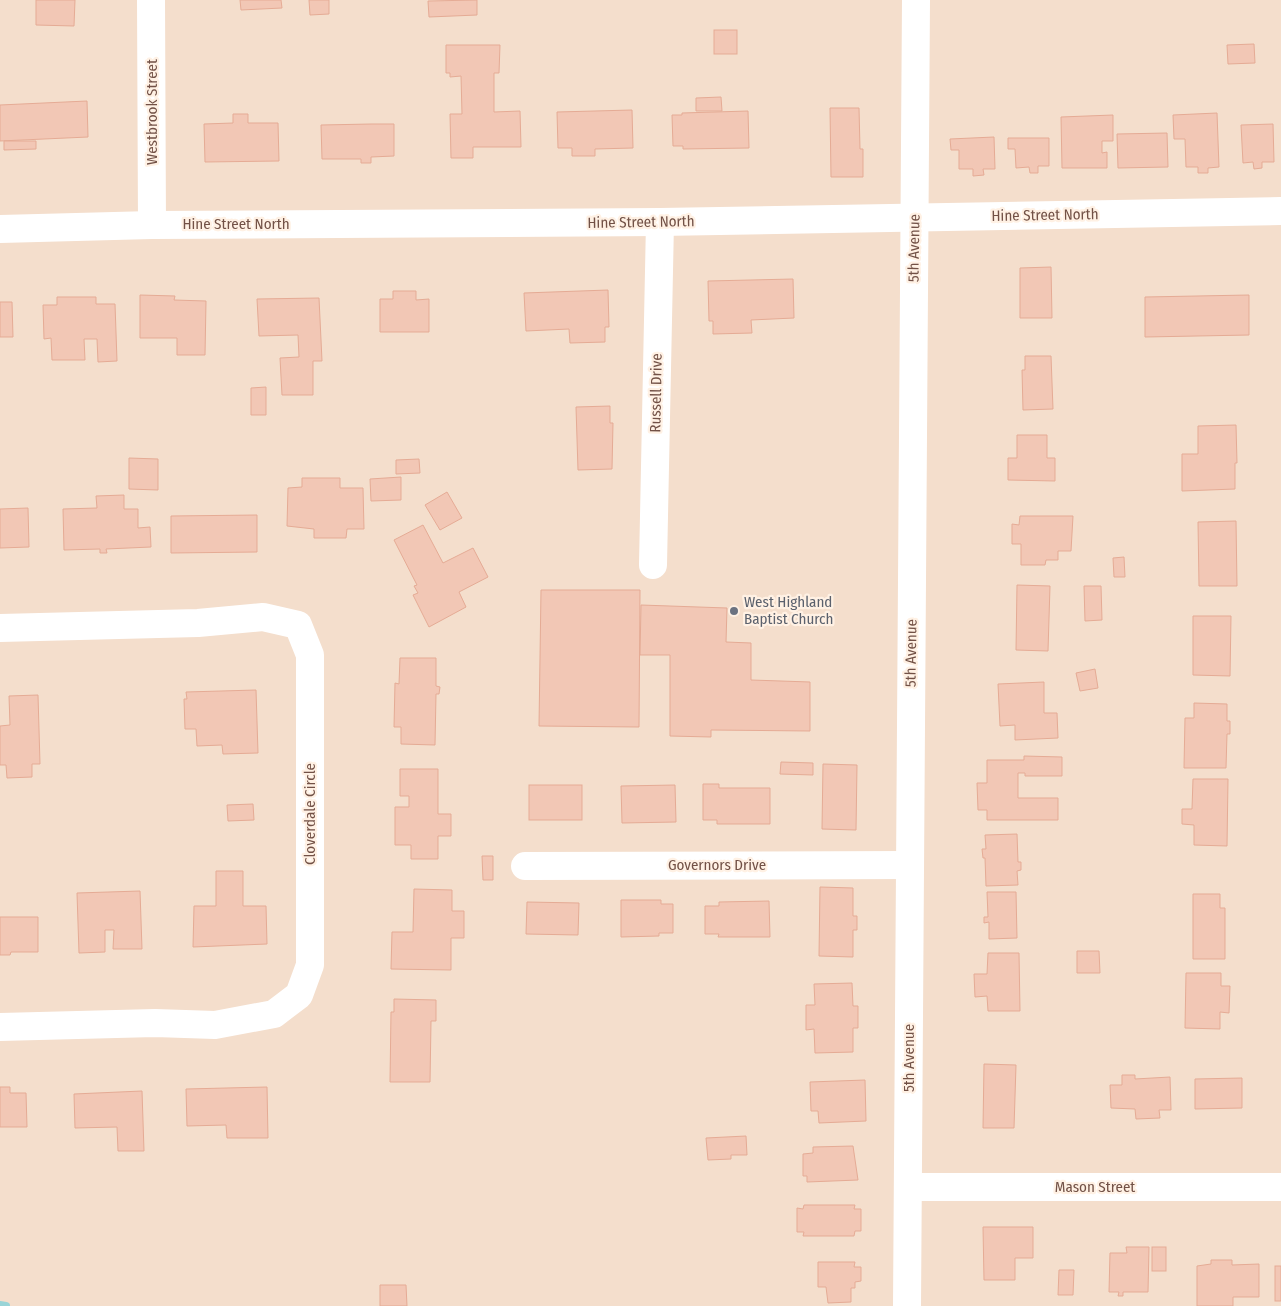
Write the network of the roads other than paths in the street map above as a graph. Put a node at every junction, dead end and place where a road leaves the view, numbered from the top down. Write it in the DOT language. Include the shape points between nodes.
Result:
graph roads {
  1 [pos="151,0"];
  2 [pos="916,0"];
  3 [pos="1281,211"];
  4 [pos="915,217"];
  5 [pos="660,222"];
  6 [pos="152,225"];
  7 [pos="0,229"];
  8 [pos="653,565"];
  9 [pos="0,628"];
  10 [pos="524,866"];
  11 [pos="909,866"];
  12 [pos="0,1027"];
  13 [pos="910,1187"];
  14 [pos="1281,1187"];
  15 [pos="907,1306"];
  1 -- 6 [label="street, Westbrook Street"];
  2 -- 4 [label="street, 5th Avenue"];
  3 -- 4 [label="street, Hine Street North"];
  4 -- 5 [label="street, Hine Street North"];
  4 -- 11 [label="street, 5th Avenue"];
  5 -- 6 [label="street, Hine Street North"];
  5 -- 8 [label="street, Russell Drive"];
  6 -- 7 [label="street, Hine Street North"];
  9 -- 12 [label="street, Cloverdale Circle" via="198,623 263,617 298,625 310,655 310,965 299,995 274,1014 215,1025 154,1023"];
  10 -- 11 [label="street, Governors Drive"];
  11 -- 13 [label="street, 5th Avenue"];
  13 -- 14 [label="street, Mason Street"];
  13 -- 15 [label="street, 5th Avenue"];
}
